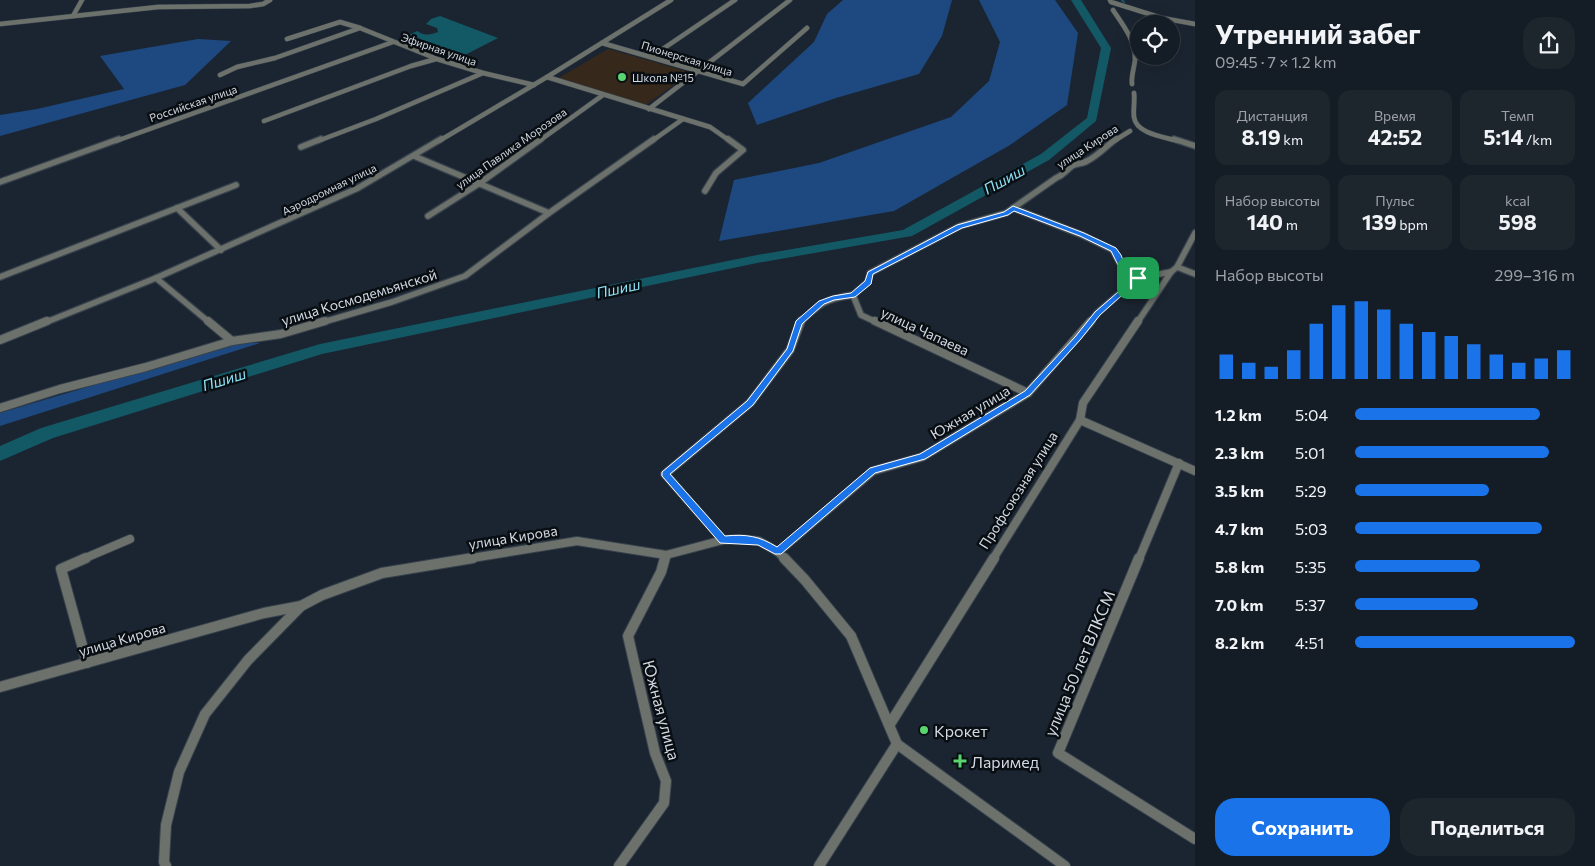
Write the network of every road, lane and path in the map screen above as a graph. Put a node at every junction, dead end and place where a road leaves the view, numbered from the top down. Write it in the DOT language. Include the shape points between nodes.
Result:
graph roads {
  1 [pos="82,0"];
  2 [pos="196,0"];
  3 [pos="270,0"];
  4 [pos="671,0"];
  5 [pos="735,0"];
  6 [pos="790,0"];
  7 [pos="1110,1"];
  8 [pos="192,6"];
  9 [pos="1113,10"];
  10 [pos="73,16"];
  11 [pos="0,24"];
  12 [pos="1195,24"];
  13 [pos="360,28"];
  14 [pos="807,28"];
  15 [pos="287,39"];
  16 [pos="393,42"];
  17 [pos="602,43"];
  18 [pos="651,56"];
  19 [pos="437,59"];
  20 [pos="699,72"];
  21 [pos="483,73"];
  22 [pos="220,75"];
  23 [pos="547,77"];
  24 [pos="1132,84"];
  25 [pos="534,85"];
  26 [pos="1134,93"];
  27 [pos="603,95"];
  28 [pos="649,109"];
  29 [pos="684,119"];
  30 [pos="264,121"];
  31 [pos="1130,131"];
  32 [pos="301,146"];
  33 [pos="1195,146"];
  34 [pos="414,156"];
  35 [pos="0,182"];
  36 [pos="480,183"];
  37 [pos="236,184"];
  38 [pos="705,191"];
  39 [pos="177,208"];
  40 [pos="1013,208"];
  41 [pos="549,213"];
  42 [pos="428,216"];
  43 [pos="1195,234"];
  44 [pos="221,250"];
  45 [pos="1174,270"];
  46 [pos="1195,274"];
  47 [pos="0,277"];
  48 [pos="156,278"];
  49 [pos="1138,278"];
  50 [pos="853,295"];
  51 [pos="0,340"];
  52 [pos="232,341"];
  53 [pos="1028,393"];
  54 [pos="0,408"];
  55 [pos="1080,420"];
  56 [pos="1179,463"];
  57 [pos="1195,471"];
  58 [pos="130,539"];
  59 [pos="723,540"];
  60 [pos="778,552"];
  61 [pos="666,555"];
  62 [pos="301,606"];
  63 [pos="87,663"];
  64 [pos="0,687"];
  65 [pos="890,724"];
  66 [pos="896,744"];
  67 [pos="1195,839"];
  68 [pos="166,866"];
  69 [pos="618,866"];
  70 [pos="819,866"];
  71 [pos="1065,866"];
  1 -- 10 [label="street"];
  2 -- 8 [label="street"];
  3 -- 8 [label="street" via="250,6"];
  4 -- 17 [label="street, Аэродромная улица"];
  5 -- 18 [label="street"];
  6 -- 20 [label="street"];
  7 -- 12 [label="street" via="1162,18"];
  8 -- 10 [label="street" via="137,7"];
  9 -- 24 [label="street" via="1131,35 1134,46 1136,59"];
  10 -- 11 [label="street"];
  13 -- 15 [label="street, Эфирная улица" via="340,22"];
  13 -- 16 [label="street, Эфирная улица"];
  13 -- 22 [label="street"];
  14 -- 20 [label="street, Пионерская улица" via="743,84"];
  16 -- 19 [label="street, Эфирная улица"];
  16 -- 35 [label="street, Российская улица"];
  17 -- 18 [label="street, Пионерская улица"];
  17 -- 23 [label="street, Аэродромная улица"];
  18 -- 20 [label="street, Пионерская улица"];
  19 -- 21 [label="street, Эфирная улица"];
  19 -- 30 [label="street"];
  20 -- 28 [label="street"];
  21 -- 25 [label="street, Эфирная улица"];
  21 -- 32 [label="street" via="376,119"];
  23 -- 25 [label="street, Аэродромная улица"];
  23 -- 27 [label="street"];
  25 -- 34 [label="street, Аэродромная улица"];
  26 -- 33 [label="street, улица Кирова" via="1133,120 1136,126"];
  27 -- 28 [label="street"];
  27 -- 36 [label="street, улица Павлика Морозова"];
  28 -- 29 [label="street"];
  29 -- 38 [label="street" via="710,127 743,150 716,172"];
  29 -- 41 [label="street, улица Космодемьянской"];
  31 -- 40 [label="street, улица Кирова" via="1086,162 1072,166 1065,175"];
  34 -- 36 [label="street"];
  34 -- 44 [label="street, Аэродромная улица" via="358,188"];
  36 -- 41 [label="street"];
  36 -- 42 [label="street, улица Павлика Морозова"];
  37 -- 39 [label="street"];
  39 -- 44 [label="street"];
  39 -- 47 [label="street"];
  40 -- 49 [label="street" via="1113,250 1124,271"];
  40 -- 50 [label="street, улица Кирова" via="1006,214 960,226 870,273 868,282"];
  41 -- 52 [label="street, улица Космодемьянской" via="465,276 392,302 281,334"];
  43 -- 45 [label="street, Профсоюзная улица"];
  44 -- 48 [label="street, Аэродромная улица"];
  45 -- 46 [label="street"];
  45 -- 49 [label="street"];
  45 -- 55 [label="street, Профсоюзная улица" via="1083,404"];
  48 -- 51 [label="street, Аэродромная улица"];
  48 -- 52 [label="street"];
  49 -- 53 [label="street" via="1097,314"];
  50 -- 53 [label="street, улица Чапаева" via="861,315"];
  50 -- 59 [label="street" via="822,303 799,323 790,350 750,403 665,474"];
  52 -- 54 [label="street, улица Космодемьянской"];
  53 -- 60 [label="street, Южная улица" via="922,457 873,470"];
  55 -- 56 [label="street"];
  55 -- 65 [label="street, Профсоюзная улица"];
  56 -- 57 [label="street"];
  56 -- 67 [label="street, улица 50 лет ВЛКСМ" via="1058,753"];
  58 -- 63 [label="street" via="61,569"];
  59 -- 60 [label="street, улица Кирова" via="759,541"];
  59 -- 61 [label="street, улица Кирова"];
  60 -- 65 [label="street, улица Кирова" via="851,636"];
  61 -- 62 [label="street, улица Кирова" via="577,541 382,572"];
  61 -- 69 [label="street, Южная улица" via="661,572 628,636 655,753 666,782 664,803"];
  62 -- 63 [label="street, улица Кирова"];
  62 -- 68 [label="street" via="248,660 204,714 179,772 166,825"];
  63 -- 64 [label="street, улица Кирова"];
  65 -- 66 [label="street, улица Кирова"];
  66 -- 70 [label="street"];
  66 -- 71 [label="street"];
}
